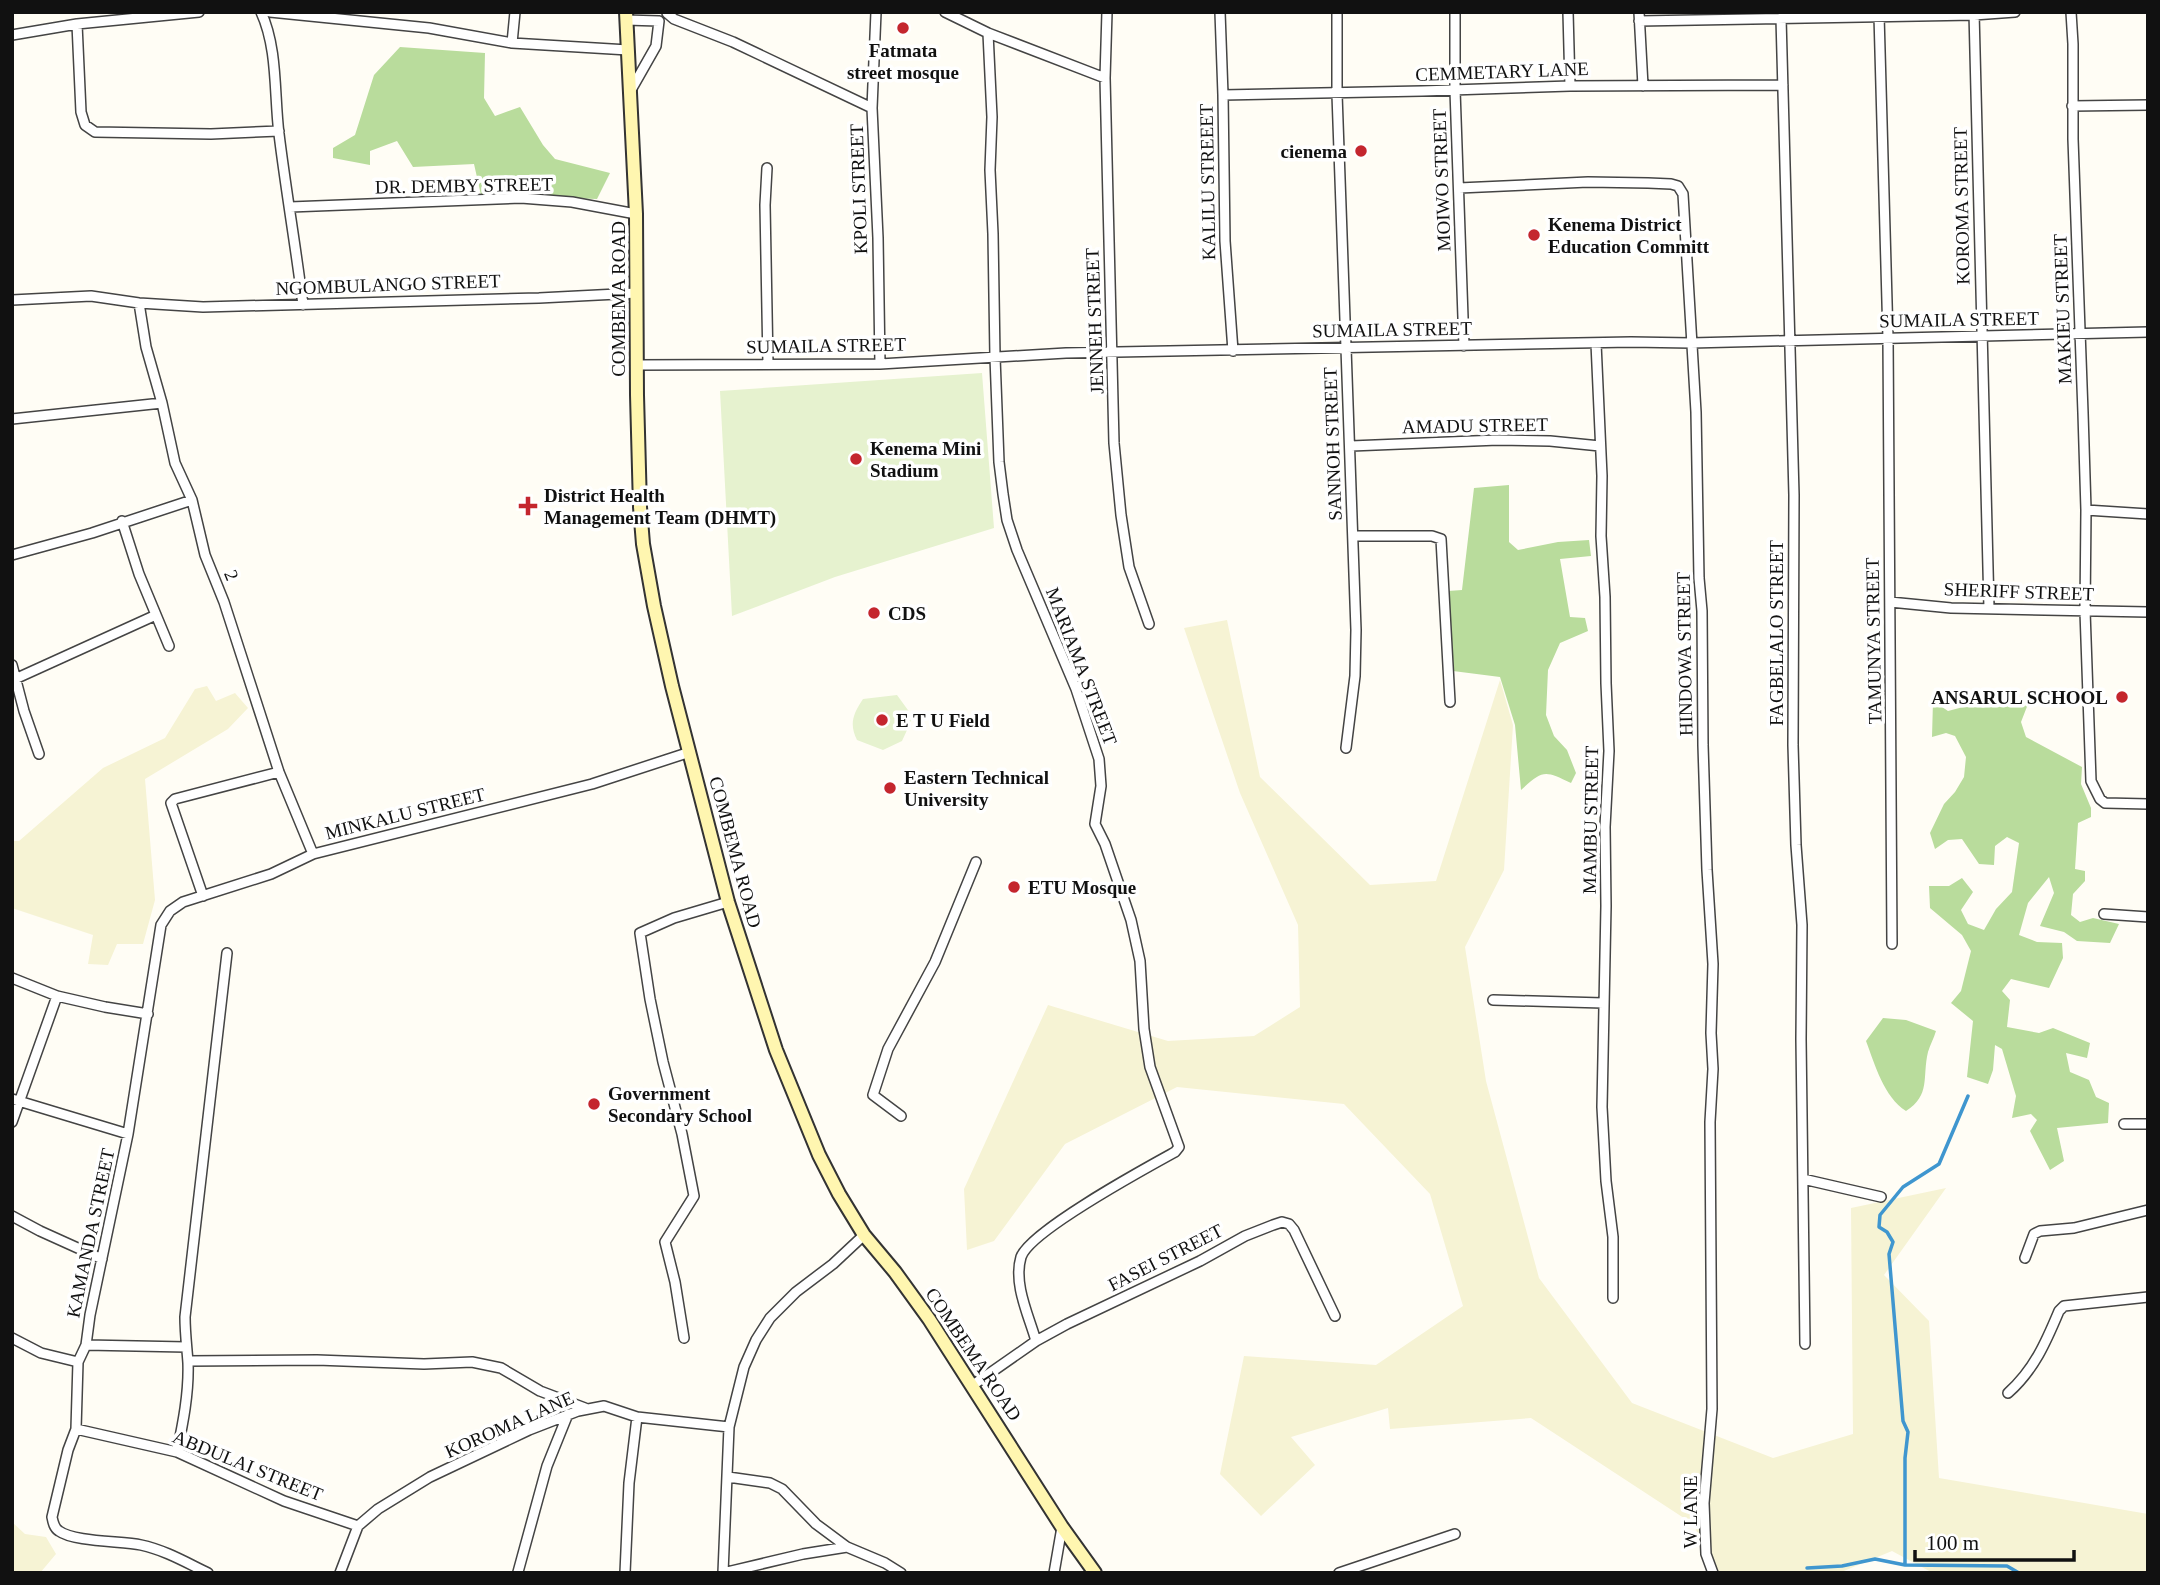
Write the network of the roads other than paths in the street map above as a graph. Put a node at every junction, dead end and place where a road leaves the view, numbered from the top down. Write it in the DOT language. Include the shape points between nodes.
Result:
graph roads {
  1 [pos="199,12"];
  2 [pos="261,12"];
  3 [pos="270,12"];
  4 [pos="515,12"];
  5 [pos="876,12"];
  6 [pos="945,12"];
  7 [pos="1107,12"];
  8 [pos="1220,12"];
  9 [pos="1337,12"];
  10 [pos="1455,12"];
  11 [pos="1568,12"];
  12 [pos="2015,12"];
  13 [pos="2071,12"];
  14 [pos="667,13"];
  15 [pos="1974,14"];
  16 [pos="626,16"];
  17 [pos="1879,16"];
  18 [pos="1639,17"];
  19 [pos="1781,18"];
  20 [pos="659,21"];
  21 [pos="76,24"];
  22 [pos="988,33"];
  23 [pos="12,35"];
  24 [pos="512,43"];
  25 [pos="628,50"];
  26 [pos="1105,78"];
  27 [pos="1783,85"];
  28 [pos="1570,86"];
  29 [pos="1643,86"];
  30 [pos="631,90"];
  31 [pos="1455,90"];
  32 [pos="1337,93"];
  33 [pos="1223,95"];
  34 [pos="2148,105"];
  35 [pos="2073,106"];
  36 [pos="872,108"];
  37 [pos="279,131"];
  38 [pos="767,168"];
  39 [pos="1459,188"];
  40 [pos="290,207"];
  41 [pos="636,214"];
  42 [pos="637,293"];
  43 [pos="12,300"];
  44 [pos="139,303"];
  45 [pos="303,305"];
  46 [pos="2148,332"];
  47 [pos="2081,335"];
  48 [pos="1981,336"];
  49 [pos="1888,338"];
  50 [pos="1790,341"];
  51 [pos="1597,343"];
  52 [pos="1691,343"];
  53 [pos="1464,346"];
  54 [pos="1346,348"];
  55 [pos="1233,351"];
  56 [pos="1112,352"];
  57 [pos="995,357"];
  58 [pos="768,364"];
  59 [pos="880,364"];
  60 [pos="637,365"];
  61 [pos="162,403"];
  62 [pos="12,419"];
  63 [pos="1351,446"];
  64 [pos="1600,446"];
  65 [pos="192,500"];
  66 [pos="2086,510"];
  67 [pos="2148,514"];
  68 [pos="122,522"];
  69 [pos="1353,536"];
  70 [pos="12,555"];
  71 [pos="1891,602"];
  72 [pos="1989,608"];
  73 [pos="2085,611"];
  74 [pos="2148,612"];
  75 [pos="156,614"];
  76 [pos="1149,624"];
  77 [pos="169,646"];
  78 [pos="12,665"];
  79 [pos="15,679"];
  80 [pos="1450,702"];
  81 [pos="1346,748"];
  82 [pos="690,752"];
  83 [pos="39,754"];
  84 [pos="279,772"];
  85 [pos="2148,804"];
  86 [pos="313,855"];
  87 [pos="976,862"];
  88 [pos="203,896"];
  89 [pos="728,902"];
  90 [pos="2104,914"];
  91 [pos="2148,917"];
  92 [pos="159,944"];
  93 [pos="1892,944"];
  94 [pos="227,953"];
  95 [pos="12,978"];
  96 [pos="57,996"];
  97 [pos="1493,1000"];
  98 [pos="1603,1003"];
  99 [pos="148,1014"];
  100 [pos="16,1100"];
  101 [pos="901,1116"];
  102 [pos="12,1122"];
  103 [pos="2124,1124"];
  104 [pos="2148,1124"];
  105 [pos="128,1134"];
  106 [pos="1803,1179"];
  107 [pos="1881,1197"];
  108 [pos="2148,1210"];
  109 [pos="12,1216"];
  110 [pos="864,1235"];
  111 [pos="2025,1258"];
  112 [pos="102,1259"];
  113 [pos="2148,1297"];
  114 [pos="1613,1298"];
  115 [pos="1335,1316"];
  116 [pos="12,1338"];
  117 [pos="684,1338"];
  118 [pos="1036,1341"];
  119 [pos="1805,1344"];
  120 [pos="86,1345"];
  121 [pos="186,1347"];
  122 [pos="188,1361"];
  123 [pos="78,1362"];
  124 [pos="974,1385"];
  125 [pos="2008,1393"];
  126 [pos="585,1408"];
  127 [pos="568,1414"];
  128 [pos="637,1417"];
  129 [pos="729,1427"];
  130 [pos="76,1429"];
  131 [pos="1708,1451"];
  132 [pos="177,1452"];
  133 [pos="728,1477"];
  134 [pos="358,1526"];
  135 [pos="1062,1527"];
  136 [pos="1455,1534"];
  137 [pos="847,1547"];
  138 [pos="518,1572"];
  139 [pos="208,1573"];
  140 [pos="340,1573"];
  141 [pos="625,1573"];
  142 [pos="723,1573"];
  143 [pos="901,1573"];
  144 [pos="1054,1573"];
  145 [pos="1095,1573"];
  146 [pos="1339,1573"];
  147 [pos="1713,1573"];
  1 -- 21 [label="street"];
  2 -- 37 [label="street" via="267,24"];
  3 -- 24 [label="street" via="429,27"];
  4 -- 24 [label="street"];
  5 -- 36 [label="street, KPOLI STREET"];
  6 -- 22 [label="street"];
  7 -- 26 [label="street, JENNEH STREET"];
  8 -- 33 [label="street, KALILU STREEET"];
  9 -- 32 [label="street, SANNOH STREET"];
  10 -- 31 [label="street, MOIWO STREET"];
  11 -- 28 [label="street"];
  12 -- 15 [label="street"];
  13 -- 35 [label="street, MAKIEU STREET"];
  14 -- 20 [label="street"];
  14 -- 36 [label="street"];
  15 -- 17 [label="street"];
  15 -- 48 [label="street, KOROMA STREET"];
  16 -- 20 [label="street"];
  16 -- 25 [label="street, COMBEMA ROAD"];
  17 -- 19 [label="street"];
  17 -- 49 [label="street, TAMUNYA STREET"];
  18 -- 19 [label="street"];
  18 -- 29 [label="street"];
  19 -- 27 [label="street, FAGBELALO STREET"];
  20 -- 30 [label="street" via="656,46"];
  21 -- 23 [label="street"];
  21 -- 37 [label="street" via="81,112 85,125 95,132"];
  22 -- 26 [label="street"];
  22 -- 57 [label="street, MARIAMA STREET"];
  24 -- 25 [label="street"];
  25 -- 30 [label="street, COMBEMA ROAD"];
  26 -- 56 [label="street, JENNEH STREET"];
  27 -- 29 [label="street, CEMMETARY LANE"];
  27 -- 50 [label="street, FAGBELALO STREET"];
  28 -- 29 [label="street, CEMMETARY LANE"];
  28 -- 31 [label="street, CEMMETARY LANE"];
  30 -- 41 [label="street, COMBEMA ROAD"];
  31 -- 32 [label="street, CEMMETARY LANE"];
  31 -- 39 [label="street, MOIWO STREET"];
  32 -- 33 [label="street, CEMMETARY LANE"];
  32 -- 54 [label="street, SANNOH STREET"];
  33 -- 55 [label="street, KALILU STREEET" via="1225,241"];
  34 -- 35 [label="street"];
  35 -- 47 [label="street, MAKIEU STREET"];
  36 -- 59 [label="street, KPOLI STREET"];
  37 -- 40 [label="street"];
  38 -- 58 [label="street"];
  39 -- 52 [label="street, HINDOWA STREET" via="1588,182 1678,186 1684,203"];
  39 -- 53 [label="street, MOIWO STREET"];
  40 -- 41 [label="street, DR. DEMBY STREET" via="521,198"];
  40 -- 45 [label="street"];
  41 -- 42 [label="street, COMBEMA ROAD"];
  42 -- 45 [label="street, NGOMBULANGO STREET"];
  42 -- 60 [label="street, COMBEMA ROAD"];
  43 -- 44 [label="street, NGOMBULANGO STREET" via="91,296"];
  44 -- 45 [label="street, NGOMBULANGO STREET"];
  44 -- 61 [label="street, 2"];
  46 -- 47 [label="street, SUMAILA STREET"];
  47 -- 48 [label="street, SUMAILA STREET"];
  47 -- 66 [label="street, MAKIEU STREET"];
  48 -- 49 [label="street, SUMAILA STREET"];
  48 -- 72 [label="street, KOROMA STREET"];
  49 -- 50 [label="street, SUMAILA STREET"];
  49 -- 71 [label="street, TAMUNYA STREET"];
  50 -- 52 [label="street, SUMAILA STREET"];
  50 -- 106 [label="street, FAGBELALO STREET"];
  51 -- 52 [label="street, SUMAILA STREET"];
  51 -- 53 [label="street, SUMAILA STREET"];
  51 -- 64 [label="street, MAMBU STREET"];
  52 -- 131 [label="street, HINDOWA STREET" via="1713,964 1712,1409"];
  53 -- 54 [label="street, SUMAILA STREET"];
  54 -- 55 [label="street, SUMAILA STREET"];
  54 -- 63 [label="street, SANNOH STREET"];
  55 -- 56 [label="street, SUMAILA STREET"];
  56 -- 57 [label="street, SUMAILA STREET"];
  56 -- 76 [label="street, JENNEH STREET" via="1121,514 1129,567"];
  57 -- 59 [label="street, SUMAILA STREET"];
  57 -- 118 [label="street, MARIAMA STREET" via="999,462 1007,520 1076,689 1099,759 1101,786 1095,824 1131,920 1140,961 1150,1067 1179,1147 1030,1242 1021,1256 1019,1280"];
  58 -- 59 [label="street, SUMAILA STREET"];
  58 -- 60 [label="street, SUMAILA STREET"];
  60 -- 82 [label="street, COMBEMA ROAD" via="643,544"];
  61 -- 62 [label="street"];
  61 -- 65 [label="street, 2" via="175,463"];
  63 -- 64 [label="street, AMADU STREET" via="1498,440"];
  63 -- 69 [label="street, SANNOH STREET"];
  64 -- 98 [label="street, MAMBU STREET" via="1609,751"];
  65 -- 68 [label="street"];
  65 -- 84 [label="street, 2" via="205,555"];
  66 -- 67 [label="street"];
  66 -- 73 [label="street, MAKIEU STREET"];
  68 -- 70 [label="street"];
  68 -- 75 [label="street"];
  69 -- 80 [label="street" via="1441,539"];
  69 -- 81 [label="street, SANNOH STREET" via="1356,676"];
  71 -- 72 [label="street, SHERIFF STREET"];
  71 -- 93 [label="street, TAMUNYA STREET"];
  72 -- 73 [label="street, SHERIFF STREET"];
  73 -- 74 [label="street, SHERIFF STREET"];
  73 -- 85 [label="street, MAKIEU STREET" via="2091,781 2105,803"];
  75 -- 77 [label="street"];
  75 -- 79 [label="street"];
  78 -- 79 [label="street"];
  79 -- 83 [label="street"];
  82 -- 86 [label="street, MINKALU STREET" via="592,784"];
  82 -- 89 [label="street, COMBEMA ROAD"];
  84 -- 86 [label="street, 2"];
  84 -- 88 [label="street" via="171,803"];
  86 -- 88 [label="street, MINKALU STREET"];
  87 -- 101 [label="street" via="935,962 888,1049 873,1095"];
  88 -- 92 [label="street, MINKALU STREET" via="170,911 161,925"];
  89 -- 110 [label="street, COMBEMA ROAD" via="776,1050 810,1134"];
  89 -- 117 [label="street" via="640,933 694,1196 664,1242 676,1282"];
  90 -- 91 [label="street"];
  92 -- 99 [label="street, KAMANDA STREET"];
  94 -- 121 [label="street" via="188,1283"];
  95 -- 96 [label="street"];
  96 -- 99 [label="street"];
  96 -- 100 [label="street"];
  97 -- 98 [label="street"];
  98 -- 114 [label="street, MAMBU STREET" via="1602,1107 1613,1237"];
  99 -- 105 [label="street, KAMANDA STREET"];
  100 -- 102 [label="street"];
  100 -- 105 [label="street"];
  103 -- 104 [label="street"];
  105 -- 112 [label="street, KAMANDA STREET"];
  106 -- 107 [label="street"];
  106 -- 119 [label="street, FAGBELALO STREET"];
  108 -- 111 [label="street" via="2037,1232"];
  109 -- 112 [label="street"];
  110 -- 124 [label="street, COMBEMA ROAD"];
  110 -- 129 [label="street" via="770,1318 744,1367"];
  112 -- 120 [label="street, KAMANDA STREET"];
  113 -- 125 [label="street" via="2064,1306 2024,1379"];
  115 -- 118 [label="street, FASEI STREET" via="1294,1230 1282,1222 1245,1236"];
  116 -- 123 [label="street" via="41,1353"];
  118 -- 124 [label="street, FASEI STREET"];
  120 -- 121 [label="street"];
  120 -- 123 [label="street, KAMANDA STREET"];
  121 -- 122 [label="street"];
  122 -- 126 [label="street" via="472,1362 502,1367 540,1391"];
  122 -- 132 [label="street"];
  123 -- 130 [label="street, KAMANDA STREET"];
  124 -- 135 [label="street, COMBEMA ROAD"];
  126 -- 127 [label="street, KOROMA LANE"];
  126 -- 128 [label="street, KOROMA LANE" via="604,1406"];
  127 -- 134 [label="street, KOROMA LANE" via="430,1477"];
  127 -- 138 [label="street" via="547,1466"];
  128 -- 129 [label="street, KOROMA LANE"];
  128 -- 141 [label="street"];
  129 -- 133 [label="street"];
  130 -- 132 [label="street, ABDULAI STREET"];
  130 -- 139 [label="street, KAMANDA STREET" via="51,1517 54,1526 81,1537 142,1545"];
  131 -- 147 [label="street, W LANE" via="1706,1554"];
  132 -- 134 [label="street, ABDULAI STREET" via="284,1501"];
  133 -- 137 [label="street" via="782,1489"];
  133 -- 142 [label="street"];
  134 -- 140 [label="street"];
  135 -- 144 [label="street"];
  135 -- 145 [label="street, COMBEMA ROAD"];
  136 -- 146 [label="street"];
  137 -- 142 [label="street"];
  137 -- 143 [label="street"];
}
